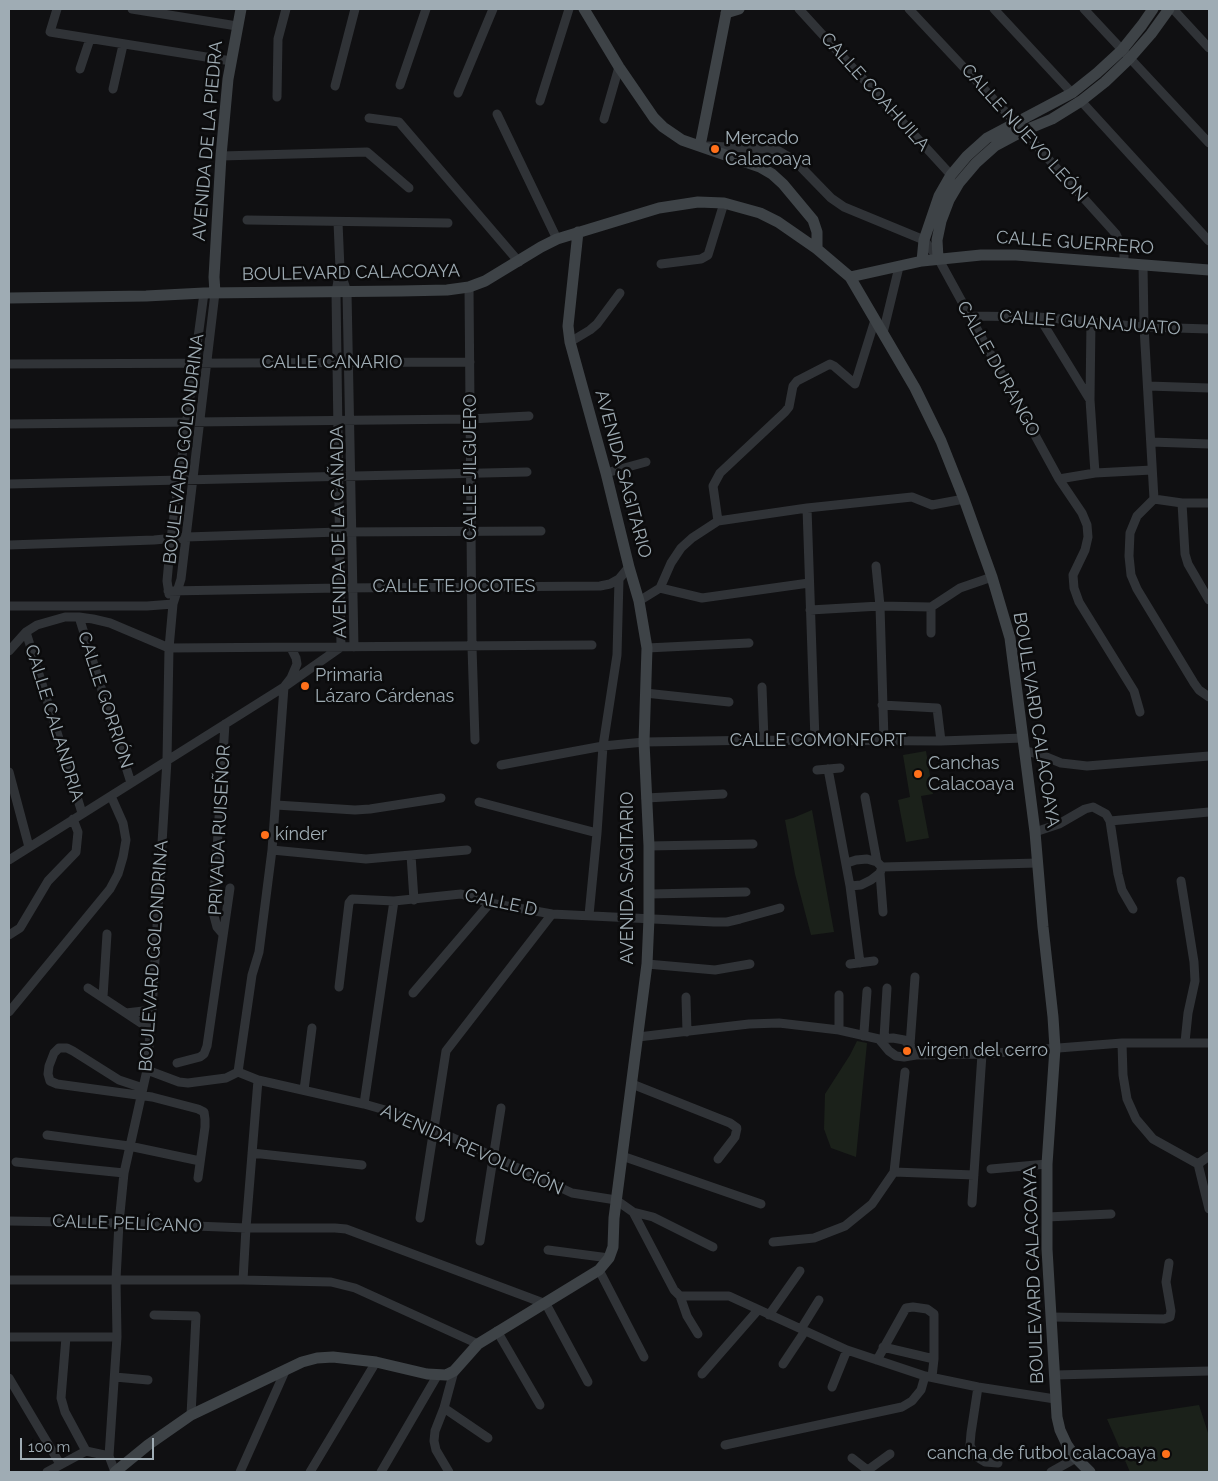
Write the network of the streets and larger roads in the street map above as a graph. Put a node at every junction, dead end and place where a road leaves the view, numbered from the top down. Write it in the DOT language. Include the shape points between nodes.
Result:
graph roads {
  1 [pos="57,9"];
  2 [pos="132,9"];
  3 [pos="241,9"];
  4 [pos="286,9"];
  5 [pos="354,9"];
  6 [pos="426,9"];
  7 [pos="493,9"];
  8 [pos="569,9"];
  9 [pos="584,9"];
  10 [pos="739,9"];
  11 [pos="799,9"];
  12 [pos="909,9"];
  13 [pos="994,9"];
  14 [pos="1084,9"];
  15 [pos="1153,9"];
  16 [pos="1169,9"];
  17 [pos="1173,9"];
  18 [pos="726,11"];
  19 [pos="237,26"];
  20 [pos="90,39"];
  21 [pos="122,45"];
  22 [pos="1209,48"];
  23 [pos="1126,54"];
  24 [pos="231,61"];
  25 [pos="619,67"];
  26 [pos="80,69"];
  27 [pos="400,85"];
  28 [pos="335,86"];
  29 [pos="113,89"];
  30 [pos="458,93"];
  31 [pos="1072,93"];
  32 [pos="277,97"];
  33 [pos="1081,101"];
  34 [pos="540,102"];
  35 [pos="497,114"];
  36 [pos="369,118"];
  37 [pos="604,119"];
  38 [pos="1019,126"];
  39 [pos="1209,143"];
  40 [pos="700,146"];
  41 [pos="221,156"];
  42 [pos="950,175"];
  43 [pos="409,188"];
  44 [pos="724,202"];
  45 [pos="247,220"];
  46 [pos="338,222"];
  47 [pos="448,224"];
  48 [pos="578,232"];
  49 [pos="557,239"];
  50 [pos="924,240"];
  51 [pos="1209,241"];
  52 [pos="817,249"];
  53 [pos="938,258"];
  54 [pos="922,261"];
  55 [pos="519,262"];
  56 [pos="662,264"];
  57 [pos="1124,264"];
  58 [pos="1143,265"];
  59 [pos="899,267"];
  60 [pos="1209,270"];
  61 [pos="850,278"];
  62 [pos="469,287"];
  63 [pos="342,292"];
  64 [pos="210,293"];
  65 [pos="620,293"];
  66 [pos="9,298"];
  67 [pos="970,316"];
  68 [pos="1039,317"];
  69 [pos="875,320"];
  70 [pos="1091,321"];
  71 [pos="1144,327"];
  72 [pos="1209,330"];
  73 [pos="883,332"];
  74 [pos="570,342"];
  75 [pos="470,362"];
  76 [pos="195,363"];
  77 [pos="208,363"];
  78 [pos="348,363"];
  79 [pos="9,364"];
  80 [pos="337,364"];
  81 [pos="1148,386"];
  82 [pos="1209,388"];
  83 [pos="1090,400"];
  84 [pos="529,416"];
  85 [pos="470,420"];
  86 [pos="187,421"];
  87 [pos="200,421"];
  88 [pos="338,421"];
  89 [pos="350,421"];
  90 [pos="9,424"];
  91 [pos="1151,442"];
  92 [pos="1209,444"];
  93 [pos="646,462"];
  94 [pos="1152,470"];
  95 [pos="527,472"];
  96 [pos="606,473"];
  97 [pos="471,474"];
  98 [pos="1095,474"];
  99 [pos="338,476"];
  100 [pos="351,476"];
  101 [pos="193,479"];
  102 [pos="1059,479"];
  103 [pos="179,480"];
  104 [pos="9,484"];
  105 [pos="964,499"];
  106 [pos="1154,499"];
  107 [pos="1182,503"];
  108 [pos="1209,503"];
  109 [pos="807,508"];
  110 [pos="718,521"];
  111 [pos="471,531"];
  112 [pos="540,531"];
  113 [pos="339,532"];
  114 [pos="352,532"];
  115 [pos="186,537"];
  116 [pos="171,538"];
  117 [pos="9,545"];
  118 [pos="876,566"];
  119 [pos="629,567"];
  120 [pos="992,577"];
  121 [pos="619,579"];
  122 [pos="810,583"];
  123 [pos="472,587"];
  124 [pos="340,588"];
  125 [pos="353,588"];
  126 [pos="660,588"];
  127 [pos="168,591"];
  128 [pos="178,591"];
  129 [pos="1209,600"];
  130 [pos="639,601"];
  131 [pos="173,604"];
  132 [pos="9,606"];
  133 [pos="880,606"];
  134 [pos="931,607"];
  135 [pos="810,610"];
  136 [pos="79,617"];
  137 [pos="26,632"];
  138 [pos="931,633"];
  139 [pos="749,643"];
  140 [pos="592,645"];
  141 [pos="341,647"];
  142 [pos="354,647"];
  143 [pos="472,647"];
  144 [pos="170,648"];
  145 [pos="291,648"];
  146 [pos="647,648"];
  147 [pos="9,651"];
  148 [pos="284,687"];
  149 [pos="762,687"];
  150 [pos="645,693"];
  151 [pos="1209,697"];
  152 [pos="729,702"];
  153 [pos="882,706"];
  154 [pos="1140,712"];
  155 [pos="225,724"];
  156 [pos="1023,738"];
  157 [pos="475,740"];
  158 [pos="764,740"];
  159 [pos="815,740"];
  160 [pos="884,740"];
  161 [pos="644,742"];
  162 [pos="941,742"];
  163 [pos="603,746"];
  164 [pos="1025,751"];
  165 [pos="1209,756"];
  166 [pos="166,760"];
  167 [pos="501,765"];
  168 [pos="840,768"];
  169 [pos="828,769"];
  170 [pos="817,770"];
  171 [pos="9,772"];
  172 [pos="132,783"];
  173 [pos="723,794"];
  174 [pos="112,796"];
  175 [pos="865,797"];
  176 [pos="440,798"];
  177 [pos="646,798"];
  178 [pos="479,802"];
  179 [pos="276,805"];
  180 [pos="1209,812"];
  181 [pos="82,813"];
  182 [pos="73,819"];
  183 [pos="1110,821"];
  184 [pos="1035,832"];
  185 [pos="597,833"];
  186 [pos="752,844"];
  187 [pos="648,846"];
  188 [pos="29,847"];
  189 [pos="272,850"];
  190 [pos="467,850"];
  191 [pos="411,856"];
  192 [pos="9,860"];
  193 [pos="1038,863"];
  194 [pos="847,864"];
  195 [pos="880,867"];
  196 [pos="1181,881"];
  197 [pos="850,886"];
  198 [pos="230,888"];
  199 [pos="746,892"];
  200 [pos="649,894"];
  201 [pos="414,900"];
  202 [pos="394,901"];
  203 [pos="490,903"];
  204 [pos="780,908"];
  205 [pos="1133,909"];
  206 [pos="883,912"];
  207 [pos="552,914"];
  208 [pos="588,915"];
  209 [pos="649,918"];
  210 [pos="107,934"];
  211 [pos="222,934"];
  212 [pos="9,935"];
  213 [pos="874,961"];
  214 [pos="860,963"];
  215 [pos="647,964"];
  216 [pos="750,964"];
  217 [pos="850,964"];
  218 [pos="916,977"];
  219 [pos="339,987"];
  220 [pos="88,988"];
  221 [pos="887,988"];
  222 [pos="867,992"];
  223 [pos="413,993"];
  224 [pos="839,995"];
  225 [pos="103,997"];
  226 [pos="686,997"];
  227 [pos="152,1010"];
  228 [pos="9,1012"];
  229 [pos="126,1013"];
  230 [pos="312,1028"];
  231 [pos="150,1029"];
  232 [pos="839,1030"];
  233 [pos="686,1032"];
  234 [pos="862,1036"];
  235 [pos="638,1037"];
  236 [pos="881,1038"];
  237 [pos="1185,1042"];
  238 [pos="1209,1042"];
  239 [pos="1122,1043"];
  240 [pos="910,1044"];
  241 [pos="1055,1048"];
  242 [pos="982,1054"];
  243 [pos="916,1055"];
  244 [pos="177,1063"];
  245 [pos="147,1070"];
  246 [pos="240,1072"];
  247 [pos="905,1072"];
  248 [pos="258,1080"];
  249 [pos="632,1084"];
  250 [pos="304,1090"];
  251 [pos="142,1092"];
  252 [pos="364,1104"];
  253 [pos="501,1108"];
  254 [pos="434,1129"];
  255 [pos="47,1135"];
  256 [pos="129,1146"];
  257 [pos="252,1153"];
  258 [pos="622,1156"];
  259 [pos="1209,1156"];
  260 [pos="494,1157"];
  261 [pos="718,1159"];
  262 [pos="200,1161"];
  263 [pos="16,1162"];
  264 [pos="1047,1164"];
  265 [pos="1198,1164"];
  266 [pos="362,1165"];
  267 [pos="991,1169"];
  268 [pos="894,1172"];
  269 [pos="124,1173"];
  270 [pos="974,1175"];
  271 [pos="198,1178"];
  272 [pos="616,1200"];
  273 [pos="972,1203"];
  274 [pos="761,1204"];
  275 [pos="1209,1209"];
  276 [pos="633,1212"];
  277 [pos="1112,1214"];
  278 [pos="1047,1217"];
  279 [pos="420,1218"];
  280 [pos="9,1221"];
  281 [pos="119,1223"];
  282 [pos="246,1228"];
  283 [pos="480,1241"];
  284 [pos="773,1242"];
  285 [pos="713,1247"];
  286 [pos="548,1250"];
  287 [pos="609,1258"];
  288 [pos="1169,1263"];
  289 [pos="599,1270"];
  290 [pos="800,1271"];
  291 [pos="116,1279"];
  292 [pos="9,1280"];
  293 [pos="244,1280"];
  294 [pos="680,1296"];
  295 [pos="819,1300"];
  296 [pos="546,1304"];
  297 [pos="758,1310"];
  298 [pos="154,1315"];
  299 [pos="769,1315"];
  300 [pos="1051,1317"];
  301 [pos="803,1330"];
  302 [pos="497,1331"];
  303 [pos="698,1334"];
  304 [pos="9,1337"];
  305 [pos="66,1337"];
  306 [pos="117,1338"];
  307 [pos="478,1344"];
  308 [pos="883,1347"];
  309 [pos="847,1350"];
  310 [pos="644,1358"];
  311 [pos="934,1359"];
  312 [pos="876,1360"];
  313 [pos="376,1362"];
  314 [pos="784,1364"];
  315 [pos="286,1369"];
  316 [pos="454,1371"];
  317 [pos="1209,1371"];
  318 [pos="702,1374"];
  319 [pos="437,1376"];
  320 [pos="928,1376"];
  321 [pos="1055,1376"];
  322 [pos="115,1377"];
  323 [pos="9,1378"];
  324 [pos="148,1380"];
  325 [pos="588,1382"];
  326 [pos="832,1387"];
  327 [pos="978,1387"];
  328 [pos="1055,1399"];
  329 [pos="540,1405"];
  330 [pos="444,1408"];
  331 [pos="191,1415"];
  332 [pos="488,1438"];
  333 [pos="725,1446"];
  334 [pos="86,1451"];
  335 [pos="890,1454"];
  336 [pos="109,1456"];
  337 [pos="852,1458"];
  338 [pos="1076,1458"];
  339 [pos="998,1463"];
  340 [pos="60,1464"];
  341 [pos="869,1471"];
  342 [pos="47,1472"];
  343 [pos="115,1472"];
  344 [pos="240,1472"];
  345 [pos="310,1472"];
  346 [pos="382,1472"];
  347 [pos="449,1472"];
  348 [pos="1051,1472"];
  349 [pos="1090,1472"];
  1 -- 20 [label="street" via="50,32"];
  2 -- 19 [label="street"];
  3 -- 19 [label="street, AVENIDA DE LA PIEDRA"];
  4 -- 32 [label="street" via="278,39"];
  5 -- 28 [label="street"];
  6 -- 27 [label="street"];
  7 -- 30 [label="street"];
  8 -- 34 [label="street"];
  9 -- 25 [label="street"];
  10 -- 18 [label="street"];
  11 -- 42 [label="street, CALLE COAHUILA"];
  12 -- 38 [label="street, CALLE NUEVO LEÓN"];
  13 -- 31 [label="street"];
  14 -- 23 [label="street"];
  15 -- 23 [label="street"];
  16 -- 23 [label="street" via="1151,34"];
  17 -- 22 [label="street"];
  18 -- 40 [label="street"];
  19 -- 24 [label="street, AVENIDA DE LA PIEDRA"];
  20 -- 21 [label="street"];
  20 -- 26 [label="street"];
  21 -- 24 [label="street"];
  21 -- 29 [label="street"];
  23 -- 31 [label="street"];
  23 -- 33 [label="street" via="1105,82"];
  23 -- 39 [label="street"];
  24 -- 41 [label="street, AVENIDA DE LA PIEDRA"];
  25 -- 37 [label="street"];
  25 -- 40 [label="street" via="662,127 682,140"];
  31 -- 38 [label="street"];
  33 -- 38 [label="street" via="1052,119"];
  33 -- 51 [label="street"];
  35 -- 49 [label="street"];
  36 -- 55 [label="street" via="399,122"];
  38 -- 42 [label="street" via="987,138"];
  38 -- 53 [label="street" via="976,163 959,183 941,221"];
  38 -- 57 [label="street, CALLE NUEVO LEÓN" via="1116,234 1124,252"];
  40 -- 50 [label="street" via="764,148 779,152 794,160 844,207"];
  40 -- 52 [label="street" via="760,167 778,179 813,220"];
  41 -- 43 [label="street" via="367,152"];
  41 -- 64 [label="street, AVENIDA DE LA PIEDRA" via="214,277"];
  42 -- 50 [label="street"];
  44 -- 48 [label="street, BOULEVARD CALACOAYA" via="659,208"];
  44 -- 52 [label="street, BOULEVARD CALACOAYA" via="778,222"];
  44 -- 56 [label="street" via="708,255 701,259"];
  45 -- 46 [label="street"];
  46 -- 47 [label="street"];
  46 -- 63 [label="street"];
  48 -- 49 [label="street, BOULEVARD CALACOAYA"];
  48 -- 74 [label="street, AVENIDA SAGITARIO" via="568,326"];
  49 -- 55 [label="street, BOULEVARD CALACOAYA"];
  50 -- 53 [label="street, CALLE DURANGO"];
  50 -- 54 [label="street"];
  52 -- 61 [label="street, BOULEVARD CALACOAYA"];
  53 -- 54 [label="street, CALLE GUERRERO"];
  53 -- 57 [label="street, CALLE GUERRERO" via="1016,255"];
  53 -- 67 [label="street, CALLE DURANGO"];
  54 -- 59 [label="street, CALLE GUERRERO"];
  55 -- 62 [label="street, BOULEVARD CALACOAYA"];
  57 -- 58 [label="street, CALLE GUERRERO"];
  58 -- 60 [label="street, CALLE GUERRERO"];
  58 -- 71 [label="street"];
  59 -- 61 [label="street, CALLE GUERRERO"];
  59 -- 73 [label="street"];
  61 -- 69 [label="street, BOULEVARD CALACOAYA"];
  62 -- 63 [label="street, BOULEVARD CALACOAYA"];
  62 -- 75 [label="street, CALLE JILGUERO"];
  63 -- 64 [label="street, BOULEVARD CALACOAYA"];
  63 -- 78 [label="street, AVENIDA DE LA CAÑADA"];
  63 -- 80 [label="street, AVENIDA DE LA CAÑADA"];
  64 -- 66 [label="street, BOULEVARD CALACOAYA"];
  64 -- 76 [label="street, BOULEVARD GOLONDRINA"];
  64 -- 77 [label="street, BOULEVARD GOLONDRINA"];
  65 -- 74 [label="street" via="597,324"];
  67 -- 68 [label="street, CALLE GUANAJUATO"];
  67 -- 102 [label="street, CALLE DURANGO"];
  68 -- 70 [label="street, CALLE GUANAJUATO"];
  68 -- 83 [label="street"];
  69 -- 73 [label="street, BOULEVARD CALACOAYA"];
  69 -- 110 [label="street" via="855,384 830,364 797,381 789,407 720,473 713,486"];
  70 -- 71 [label="street, CALLE GUANAJUATO"];
  70 -- 83 [label="street"];
  71 -- 72 [label="street, CALLE GUANAJUATO"];
  71 -- 81 [label="street"];
  73 -- 105 [label="street, BOULEVARD CALACOAYA" via="941,441"];
  74 -- 96 [label="street, AVENIDA SAGITARIO"];
  75 -- 78 [label="street, CALLE CANARIO"];
  75 -- 85 [label="street, CALLE JILGUERO"];
  76 -- 77 [label="street, CALLE CANARIO"];
  76 -- 79 [label="street, CALLE CANARIO"];
  76 -- 86 [label="street, BOULEVARD GOLONDRINA"];
  77 -- 80 [label="street, CALLE CANARIO"];
  77 -- 87 [label="street, BOULEVARD GOLONDRINA"];
  78 -- 80 [label="street, CALLE CANARIO"];
  78 -- 89 [label="street, AVENIDA DE LA CAÑADA"];
  80 -- 88 [label="street, AVENIDA DE LA CAÑADA"];
  81 -- 82 [label="street"];
  81 -- 91 [label="street"];
  83 -- 98 [label="street"];
  84 -- 85 [label="street"];
  85 -- 89 [label="street"];
  85 -- 97 [label="street, CALLE JILGUERO"];
  86 -- 87 [label="street"];
  86 -- 90 [label="street"];
  86 -- 103 [label="street, BOULEVARD GOLONDRINA"];
  87 -- 88 [label="street"];
  87 -- 101 [label="street, BOULEVARD GOLONDRINA"];
  88 -- 89 [label="street"];
  88 -- 99 [label="street, AVENIDA DE LA CAÑADA"];
  89 -- 100 [label="street, AVENIDA DE LA CAÑADA"];
  91 -- 92 [label="street"];
  91 -- 94 [label="street"];
  93 -- 96 [label="street"];
  94 -- 98 [label="street"];
  94 -- 106 [label="street"];
  95 -- 97 [label="street"];
  96 -- 119 [label="street, AVENIDA SAGITARIO"];
  97 -- 100 [label="street"];
  97 -- 111 [label="street, CALLE JILGUERO"];
  98 -- 102 [label="street"];
  99 -- 100 [label="street"];
  99 -- 101 [label="street"];
  99 -- 113 [label="street, AVENIDA DE LA CAÑADA"];
  100 -- 114 [label="street, AVENIDA DE LA CAÑADA"];
  101 -- 103 [label="street"];
  101 -- 115 [label="street, BOULEVARD GOLONDRINA"];
  102 -- 154 [label="street, CALLE DURANGO" via="1082,513 1088,537 1074,575 1074,588 1079,602 1134,691"];
  103 -- 104 [label="street"];
  103 -- 116 [label="street, BOULEVARD GOLONDRINA"];
  105 -- 109 [label="street" via="932,505 912,497"];
  105 -- 120 [label="street, BOULEVARD CALACOAYA"];
  106 -- 107 [label="street"];
  106 -- 151 [label="street" via="1137,516 1130,533 1131,574 1194,683"];
  107 -- 108 [label="street"];
  107 -- 129 [label="street" via="1185,554"];
  109 -- 110 [label="street"];
  109 -- 122 [label="street"];
  110 -- 126 [label="street" via="682,548"];
  111 -- 112 [label="street"];
  111 -- 114 [label="street"];
  111 -- 123 [label="street, CALLE JILGUERO"];
  113 -- 114 [label="street"];
  113 -- 115 [label="street"];
  113 -- 124 [label="street, AVENIDA DE LA CAÑADA"];
  114 -- 125 [label="street, AVENIDA DE LA CAÑADA"];
  115 -- 116 [label="street"];
  115 -- 128 [label="street, BOULEVARD GOLONDRINA"];
  116 -- 117 [label="street"];
  116 -- 127 [label="street, BOULEVARD GOLONDRINA"];
  118 -- 133 [label="street"];
  119 -- 121 [label="street"];
  119 -- 130 [label="street, AVENIDA SAGITARIO"];
  120 -- 134 [label="street" via="960,588"];
  120 -- 156 [label="street, BOULEVARD CALACOAYA" via="1010,638"];
  121 -- 123 [label="street, CALLE TEJOCOTES" via="600,586"];
  121 -- 163 [label="street" via="618,655"];
  122 -- 126 [label="street" via="702,598"];
  122 -- 135 [label="street"];
  123 -- 125 [label="street, CALLE TEJOCOTES"];
  123 -- 143 [label="street, CALLE JILGUERO"];
  124 -- 125 [label="street, CALLE TEJOCOTES"];
  124 -- 128 [label="street, CALLE TEJOCOTES"];
  124 -- 141 [label="street, AVENIDA DE LA CAÑADA"];
  125 -- 142 [label="street, AVENIDA DE LA CAÑADA"];
  126 -- 130 [label="street"];
  127 -- 128 [label="street, CALLE TEJOCOTES"];
  127 -- 131 [label="street, BOULEVARD GOLONDRINA"];
  128 -- 131 [label="street, BOULEVARD GOLONDRINA"];
  130 -- 146 [label="street, AVENIDA SAGITARIO"];
  131 -- 132 [label="street"];
  131 -- 144 [label="street, BOULEVARD GOLONDRINA"];
  133 -- 134 [label="street"];
  133 -- 135 [label="street"];
  133 -- 153 [label="street"];
  134 -- 138 [label="street"];
  135 -- 159 [label="street"];
  136 -- 137 [label="street" via="52,620"];
  136 -- 144 [label="street" via="110,623"];
  136 -- 172 [label="street, CALLE GORRIÓN"];
  137 -- 147 [label="street"];
  137 -- 181 [label="street, CALLE CALANDRIA"];
  139 -- 146 [label="street"];
  140 -- 143 [label="street"];
  141 -- 142 [label="street"];
  141 -- 145 [label="street"];
  141 -- 148 [label="street, AVENIDA DE LA CAÑADA"];
  142 -- 143 [label="street"];
  143 -- 157 [label="street, CALLE JILGUERO"];
  144 -- 145 [label="street"];
  144 -- 166 [label="street, BOULEVARD GOLONDRINA"];
  145 -- 148 [label="street" via="297,664"];
  146 -- 150 [label="street, AVENIDA SAGITARIO"];
  148 -- 155 [label="street, AVENIDA DE LA CAÑADA"];
  148 -- 179 [label="street"];
  149 -- 158 [label="street"];
  150 -- 152 [label="street"];
  150 -- 161 [label="street, AVENIDA SAGITARIO"];
  153 -- 160 [label="street"];
  153 -- 162 [label="street" via="937,708"];
  155 -- 166 [label="street, AVENIDA DE LA CAÑADA"];
  155 -- 211 [label="street, PRIVADA RUISEÑOR" via="213,912"];
  156 -- 162 [label="street, CALLE COMONFORT"];
  156 -- 164 [label="street, BOULEVARD CALACOAYA"];
  158 -- 159 [label="street, CALLE COMONFORT"];
  158 -- 161 [label="street, CALLE COMONFORT"];
  159 -- 160 [label="street, CALLE COMONFORT"];
  160 -- 162 [label="street, CALLE COMONFORT"];
  161 -- 163 [label="street, CALLE COMONFORT"];
  161 -- 177 [label="street, AVENIDA SAGITARIO"];
  163 -- 167 [label="street, CALLE COMONFORT"];
  163 -- 185 [label="street"];
  164 -- 165 [label="street" via="1060,763 1087,766"];
  164 -- 184 [label="street, BOULEVARD CALACOAYA"];
  166 -- 172 [label="street, AVENIDA DE LA CAÑADA"];
  166 -- 227 [label="street, BOULEVARD GOLONDRINA"];
  168 -- 169 [label="street"];
  169 -- 170 [label="street"];
  169 -- 194 [label="street"];
  171 -- 188 [label="street"];
  172 -- 174 [label="street, AVENIDA DE LA CAÑADA"];
  173 -- 177 [label="street"];
  174 -- 181 [label="street, AVENIDA DE LA CAÑADA"];
  174 -- 228 [label="street" via="126,840 118,874 110,889"];
  175 -- 195 [label="street"];
  176 -- 179 [label="street" via="362,810"];
  177 -- 187 [label="street, AVENIDA SAGITARIO"];
  178 -- 185 [label="street"];
  179 -- 189 [label="street"];
  180 -- 183 [label="street"];
  181 -- 182 [label="street, AVENIDA DE LA CAÑADA"];
  182 -- 188 [label="street, AVENIDA DE LA CAÑADA"];
  182 -- 212 [label="street" via="78,832 76,852 48,881 20,928"];
  183 -- 184 [label="street" via="1106,814 1093,807"];
  183 -- 205 [label="street" via="1122,890"];
  184 -- 193 [label="street, BOULEVARD CALACOAYA"];
  185 -- 208 [label="street"];
  186 -- 187 [label="street"];
  187 -- 200 [label="street, AVENIDA SAGITARIO"];
  188 -- 192 [label="street, AVENIDA DE LA CAÑADA"];
  189 -- 191 [label="street" via="353,859"];
  189 -- 246 [label="street"];
  190 -- 191 [label="street"];
  191 -- 201 [label="street"];
  193 -- 195 [label="street"];
  193 -- 241 [label="street, BOULEVARD CALACOAYA"];
  194 -- 195 [label="street" via="862,859"];
  194 -- 197 [label="street"];
  195 -- 197 [label="street" via="872,880"];
  195 -- 206 [label="street"];
  196 -- 237 [label="street" via="1195,981"];
  197 -- 214 [label="street"];
  198 -- 211 [label="street"];
  199 -- 200 [label="street"];
  200 -- 209 [label="street, AVENIDA SAGITARIO"];
  201 -- 202 [label="street, CALLE D"];
  201 -- 203 [label="street, CALLE D" via="452,893"];
  202 -- 219 [label="street, CALLE D" via="352,899 349,903"];
  202 -- 252 [label="street"];
  203 -- 207 [label="street, CALLE D"];
  203 -- 223 [label="street"];
  204 -- 209 [label="street, CALLE D" via="727,922"];
  207 -- 208 [label="street, CALLE D"];
  207 -- 254 [label="street" via="446,1051"];
  208 -- 209 [label="street, CALLE D"];
  209 -- 215 [label="street, AVENIDA SAGITARIO"];
  210 -- 225 [label="street"];
  211 -- 244 [label="street" via="204,1054"];
  213 -- 214 [label="street"];
  214 -- 217 [label="street"];
  215 -- 216 [label="street" via="716,970"];
  215 -- 235 [label="street, AVENIDA SAGITARIO"];
  218 -- 240 [label="street"];
  220 -- 225 [label="street"];
  221 -- 236 [label="street"];
  222 -- 234 [label="street"];
  224 -- 232 [label="street"];
  225 -- 229 [label="street"];
  226 -- 233 [label="street"];
  227 -- 229 [label="street"];
  227 -- 231 [label="street, BOULEVARD GOLONDRINA"];
  229 -- 231 [label="street"];
  230 -- 250 [label="street"];
  231 -- 245 [label="street, BOULEVARD GOLONDRINA"];
  232 -- 233 [label="street" via="779,1023"];
  232 -- 234 [label="street"];
  233 -- 235 [label="street"];
  234 -- 236 [label="street"];
  235 -- 249 [label="street, AVENIDA SAGITARIO"];
  236 -- 240 [label="street" via="904,1040"];
  236 -- 243 [label="street" via="889,1052 896,1056"];
  237 -- 238 [label="street"];
  237 -- 239 [label="street"];
  239 -- 241 [label="street"];
  239 -- 265 [label="street" via="1127,1099 1136,1119 1152,1139"];
  240 -- 243 [label="street"];
  241 -- 242 [label="street"];
  241 -- 264 [label="street, BOULEVARD CALACOAYA"];
  242 -- 243 [label="street"];
  242 -- 270 [label="street"];
  245 -- 246 [label="street" via="188,1083 226,1078"];
  245 -- 251 [label="street, BOULEVARD GOLONDRINA"];
  246 -- 248 [label="street, AVENIDA REVOLUCIÓN"];
  247 -- 268 [label="street"];
  248 -- 250 [label="street, AVENIDA REVOLUCIÓN"];
  248 -- 257 [label="street"];
  249 -- 258 [label="street, AVENIDA SAGITARIO"];
  249 -- 261 [label="street" via="737,1128 735,1138"];
  250 -- 252 [label="street, AVENIDA REVOLUCIÓN"];
  251 -- 251 [label="street" via="67,1048 59,1048 49,1066 50,1081 57,1084"];
  251 -- 256 [label="street, BOULEVARD GOLONDRINA"];
  251 -- 262 [label="street" via="204,1112"];
  252 -- 254 [label="street, AVENIDA REVOLUCIÓN"];
  253 -- 260 [label="street"];
  254 -- 260 [label="street, AVENIDA REVOLUCIÓN"];
  254 -- 279 [label="street"];
  255 -- 256 [label="street"];
  256 -- 262 [label="street"];
  256 -- 269 [label="street, BOULEVARD GOLONDRINA"];
  257 -- 266 [label="street"];
  257 -- 282 [label="street"];
  258 -- 272 [label="street, AVENIDA SAGITARIO"];
  258 -- 274 [label="street"];
  259 -- 265 [label="street"];
  260 -- 272 [label="street, AVENIDA REVOLUCIÓN" via="572,1193"];
  260 -- 283 [label="street"];
  262 -- 271 [label="street"];
  263 -- 269 [label="street"];
  264 -- 267 [label="street"];
  264 -- 278 [label="street, BOULEVARD CALACOAYA"];
  265 -- 275 [label="street"];
  268 -- 270 [label="street"];
  268 -- 284 [label="street" via="872,1204 845,1226 814,1238"];
  269 -- 281 [label="street, BOULEVARD GOLONDRINA"];
  270 -- 273 [label="street"];
  272 -- 276 [label="street"];
  272 -- 287 [label="street, AVENIDA SAGITARIO" via="613,1247"];
  276 -- 285 [label="street" via="652,1217"];
  276 -- 294 [label="street"];
  277 -- 278 [label="street"];
  278 -- 300 [label="street, BOULEVARD CALACOAYA"];
  280 -- 281 [label="street, CALLE PELÍCANO"];
  281 -- 282 [label="street, CALLE PELÍCANO"];
  281 -- 291 [label="street, BOULEVARD GOLONDRINA"];
  282 -- 293 [label="street"];
  282 -- 296 [label="street, CALLE PELÍCANO" via="346,1229"];
  286 -- 287 [label="street"];
  287 -- 289 [label="street, AVENIDA SAGITARIO"];
  288 -- 300 [label="street" via="1166,1282 1171,1310 1170,1316 1164,1319"];
  289 -- 296 [label="street, AVENIDA SAGITARIO"];
  289 -- 310 [label="street"];
  290 -- 299 [label="street"];
  291 -- 292 [label="street"];
  291 -- 293 [label="street"];
  291 -- 306 [label="street, BOULEVARD GOLONDRINA"];
  293 -- 307 [label="street" via="344,1284"];
  294 -- 297 [label="street" via="729,1296"];
  294 -- 303 [label="street"];
  295 -- 301 [label="street"];
  296 -- 302 [label="street, AVENIDA SAGITARIO"];
  296 -- 325 [label="street"];
  297 -- 299 [label="street"];
  297 -- 318 [label="street"];
  298 -- 331 [label="street" via="196,1316"];
  299 -- 301 [label="street"];
  300 -- 321 [label="street, BOULEVARD CALACOAYA"];
  301 -- 309 [label="street"];
  301 -- 314 [label="street"];
  302 -- 307 [label="street, AVENIDA SAGITARIO"];
  302 -- 329 [label="street"];
  304 -- 305 [label="street"];
  305 -- 306 [label="street"];
  305 -- 334 [label="street" via="61,1398"];
  306 -- 322 [label="street, BOULEVARD GOLONDRINA"];
  307 -- 316 [label="street, AVENIDA SAGITARIO"];
  308 -- 311 [label="street"];
  308 -- 311 [label="street" via="906,1308 927,1309 934,1314"];
  308 -- 312 [label="street"];
  309 -- 312 [label="street"];
  309 -- 326 [label="street"];
  311 -- 320 [label="street"];
  312 -- 320 [label="street"];
  313 -- 315 [label="street" via="316,1358"];
  313 -- 319 [label="street"];
  313 -- 345 [label="street"];
  315 -- 331 [label="street"];
  315 -- 344 [label="street"];
  316 -- 319 [label="street"];
  316 -- 330 [label="street"];
  317 -- 321 [label="street"];
  319 -- 346 [label="street"];
  320 -- 327 [label="street"];
  320 -- 333 [label="street" via="912,1401 902,1407"];
  321 -- 328 [label="street, BOULEVARD CALACOAYA"];
  322 -- 324 [label="street"];
  322 -- 336 [label="street, BOULEVARD GOLONDRINA"];
  323 -- 340 [label="street"];
  327 -- 328 [label="street"];
  327 -- 339 [label="street" via="970,1446 975,1456 985,1462"];
  328 -- 338 [label="street, BOULEVARD CALACOAYA" via="1060,1430"];
  330 -- 332 [label="street"];
  330 -- 347 [label="street" via="434,1441"];
  331 -- 343 [label="street"];
  334 -- 336 [label="street"];
  334 -- 340 [label="street"];
  335 -- 341 [label="street"];
  336 -- 343 [label="street"];
  337 -- 341 [label="street"];
  338 -- 348 [label="street"];
  338 -- 349 [label="street, BOULEVARD CALACOAYA"];
  340 -- 342 [label="street"];
}
